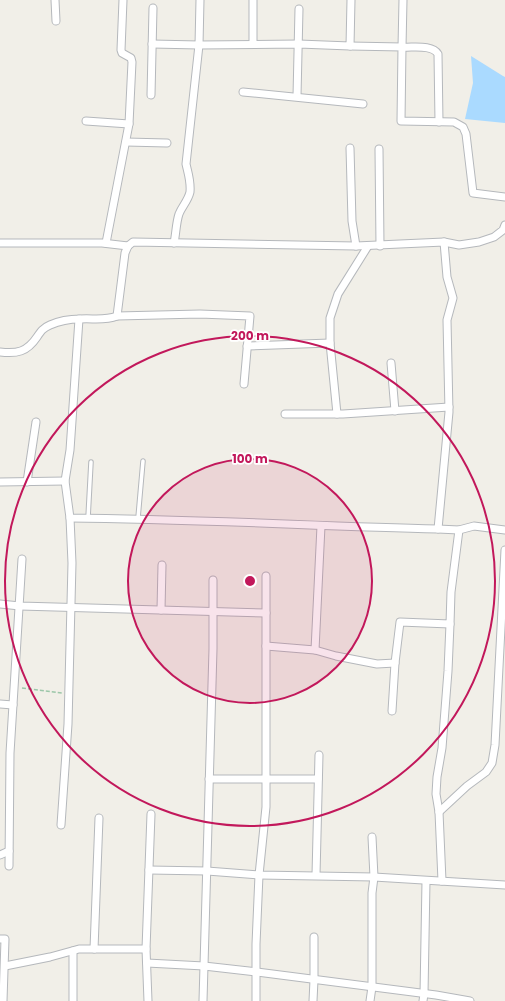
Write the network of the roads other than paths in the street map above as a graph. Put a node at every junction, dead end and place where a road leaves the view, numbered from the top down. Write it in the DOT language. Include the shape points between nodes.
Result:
graph roads {
  1 [pos="55,0"];
  2 [pos="123,0"];
  3 [pos="200,0"];
  4 [pos="253,0"];
  5 [pos="351,0"];
  6 [pos="403,0"];
  7 [pos="153,8"];
  8 [pos="299,9"];
  9 [pos="56,21"];
  10 [pos="152,44"];
  11 [pos="253,44"];
  12 [pos="299,44"];
  13 [pos="199,45"];
  14 [pos="350,46"];
  15 [pos="402,47"];
  16 [pos="243,92"];
  17 [pos="151,94"];
  18 [pos="297,96"];
  19 [pos="363,104"];
  20 [pos="86,121"];
  21 [pos="439,122"];
  22 [pos="129,124"];
  23 [pos="126,142"];
  24 [pos="166,143"];
  25 [pos="350,148"];
  26 [pos="379,149"];
  27 [pos="505,197"];
  28 [pos="505,225"];
  29 [pos="444,242"];
  30 [pos="0,243"];
  31 [pos="106,243"];
  32 [pos="174,243"];
  33 [pos="128,246"];
  34 [pos="356,246"];
  35 [pos="368,246"];
  36 [pos="380,246"];
  37 [pos="117,316"];
  38 [pos="79,319"];
  39 [pos="330,343"];
  40 [pos="247,346"];
  41 [pos="0,352"];
  42 [pos="390,363"];
  43 [pos="244,384"];
  44 [pos="449,407"];
  45 [pos="395,411"];
  46 [pos="285,414"];
  47 [pos="337,414"];
  48 [pos="36,422"];
  49 [pos="143,461"];
  50 [pos="91,462"];
  51 [pos="0,482"];
  52 [pos="28,482"];
  53 [pos="65,482"];
  54 [pos="70,518"];
  55 [pos="88,518"];
  56 [pos="138,518"];
  57 [pos="321,526"];
  58 [pos="438,530"];
  59 [pos="459,530"];
  60 [pos="505,530"];
  61 [pos="505,550"];
  62 [pos="22,559"];
  63 [pos="162,565"];
  64 [pos="266,576"];
  65 [pos="213,580"];
  66 [pos="0,604"];
  67 [pos="20,606"];
  68 [pos="71,608"];
  69 [pos="161,610"];
  70 [pos="213,611"];
  71 [pos="266,613"];
  72 [pos="450,624"];
  73 [pos="266,646"];
  74 [pos="315,650"];
  75 [pos="395,663"];
  76 [pos="0,704"];
  77 [pos="13,705"];
  78 [pos="392,711"];
  79 [pos="319,755"];
  80 [pos="209,779"];
  81 [pos="318,779"];
  82 [pos="266,780"];
  83 [pos="439,812"];
  84 [pos="151,814"];
  85 [pos="99,818"];
  86 [pos="61,825"];
  87 [pos="372,837"];
  88 [pos="9,851"];
  89 [pos="0,855"];
  90 [pos="9,866"];
  91 [pos="149,870"];
  92 [pos="207,871"];
  93 [pos="259,875"];
  94 [pos="316,876"];
  95 [pos="374,877"];
  96 [pos="426,881"];
  97 [pos="442,881"];
  98 [pos="505,885"];
  99 [pos="314,937"];
  100 [pos="0,938"];
  101 [pos="94,949"];
  102 [pos="146,949"];
  103 [pos="73,951"];
  104 [pos="147,962"];
  105 [pos="4,966"];
  106 [pos="204,966"];
  107 [pos="257,972"];
  108 [pos="314,980"];
  109 [pos="372,987"];
  110 [pos="424,997"];
  111 [pos="4,1001"];
  112 [pos="73,1001"];
  113 [pos="148,1001"];
  114 [pos="203,1001"];
  115 [pos="256,1001"];
  116 [pos="313,1001"];
  117 [pos="370,1001"];
  118 [pos="467,1001"];
  1 -- 9 [label="street"];
  2 -- 22 [label="street" via="121,50 132,62"];
  3 -- 13 [label="street"];
  4 -- 11 [label="street"];
  5 -- 14 [label="street"];
  6 -- 15 [label="street"];
  7 -- 10 [label="street"];
  8 -- 12 [label="street"];
  10 -- 13 [label="street"];
  10 -- 17 [label="street"];
  11 -- 12 [label="street"];
  11 -- 13 [label="street"];
  12 -- 14 [label="street"];
  12 -- 18 [label="street"];
  13 -- 32 [label="street" via="186,164 190,176 190,192 177,219"];
  14 -- 15 [label="street"];
  15 -- 21 [label="street" via="428,48 438,54"];
  15 -- 21 [label="street" via="401,121"];
  16 -- 18 [label="street"];
  18 -- 19 [label="street"];
  20 -- 22 [label="street"];
  21 -- 27 [label="street" via="454,122 463,128 466,134 473,193"];
  22 -- 23 [label="street"];
  23 -- 24 [label="street"];
  23 -- 31 [label="street"];
  25 -- 34 [label="street" via="352,221"];
  26 -- 36 [label="street"];
  28 -- 29 [label="street" via="494,237 479,242 459,245"];
  29 -- 36 [label="street"];
  29 -- 44 [label="street" via="447,277 453,298 447,320"];
  30 -- 31 [label="street"];
  31 -- 33 [label="street"];
  32 -- 33 [label="street" via="133,242"];
  32 -- 34 [label="street"];
  33 -- 37 [label="street"];
  34 -- 35 [label="street"];
  35 -- 36 [label="street"];
  35 -- 39 [label="street" via="338,294 330,318"];
  37 -- 38 [label="street" via="108,319"];
  37 -- 40 [label="street" via="250,316"];
  38 -- 41 [label="street" via="57,322 44,328 34,343 24,351"];
  38 -- 53 [label="street" via="70,450"];
  39 -- 40 [label="street"];
  39 -- 47 [label="street"];
  40 -- 43 [label="street"];
  42 -- 45 [label="street"];
  44 -- 45 [label="street"];
  44 -- 58 [label="street"];
  45 -- 47 [label="street"];
  46 -- 47 [label="street"];
  48 -- 52 [label="street"];
  49 -- 56 [label="lane"];
  50 -- 55 [label="lane"];
  51 -- 52 [label="street"];
  52 -- 53 [label="street"];
  53 -- 54 [label="street"];
  54 -- 55 [label="street"];
  54 -- 68 [label="street"];
  55 -- 56 [label="street"];
  56 -- 57 [label="street"];
  57 -- 58 [label="street"];
  57 -- 74 [label="street"];
  58 -- 59 [label="street"];
  59 -- 60 [label="street" via="474,526"];
  59 -- 72 [label="street" via="451,592"];
  61 -- 83 [label="street" via="492,763 486,772"];
  62 -- 67 [label="street"];
  63 -- 69 [label="street"];
  64 -- 71 [label="street"];
  65 -- 70 [label="street"];
  66 -- 67 [label="street"];
  67 -- 68 [label="street"];
  67 -- 77 [label="street"];
  68 -- 69 [label="street"];
  68 -- 86 [label="street" via="68,724"];
  69 -- 70 [label="street"];
  70 -- 71 [label="street"];
  70 -- 80 [label="street"];
  71 -- 73 [label="street"];
  72 -- 75 [label="street" via="400,622"];
  72 -- 83 [label="street" via="442,748 436,794"];
  73 -- 74 [label="street"];
  73 -- 82 [label="street"];
  74 -- 75 [label="street" via="377,664"];
  75 -- 78 [label="street"];
  76 -- 77 [label="street"];
  77 -- 88 [label="street"];
  79 -- 81 [label="street"];
  80 -- 82 [label="street"];
  80 -- 92 [label="street"];
  81 -- 82 [label="street"];
  81 -- 94 [label="street"];
  82 -- 93 [label="street"];
  83 -- 97 [label="street"];
  84 -- 91 [label="street"];
  85 -- 101 [label="street"];
  87 -- 95 [label="street"];
  88 -- 89 [label="street"];
  88 -- 90 [label="street"];
  91 -- 92 [label="street"];
  91 -- 102 [label="street"];
  92 -- 93 [label="street"];
  92 -- 106 [label="street"];
  93 -- 94 [label="street"];
  93 -- 107 [label="street"];
  94 -- 95 [label="street"];
  95 -- 96 [label="street"];
  95 -- 109 [label="street"];
  96 -- 97 [label="street"];
  96 -- 110 [label="street"];
  97 -- 98 [label="street"];
  99 -- 108 [label="street"];
  100 -- 105 [label="street" via="5,939"];
  101 -- 102 [label="street"];
  101 -- 103 [label="street"];
  102 -- 104 [label="street"];
  103 -- 105 [label="street"];
  103 -- 112 [label="street"];
  104 -- 106 [label="street"];
  104 -- 113 [label="street"];
  105 -- 111 [label="street"];
  106 -- 107 [label="street"];
  106 -- 114 [label="street"];
  107 -- 108 [label="street"];
  107 -- 115 [label="street"];
  108 -- 109 [label="street"];
  108 -- 116 [label="street"];
  109 -- 110 [label="street"];
  109 -- 117 [label="street"];
  110 -- 118 [label="street"];
}
